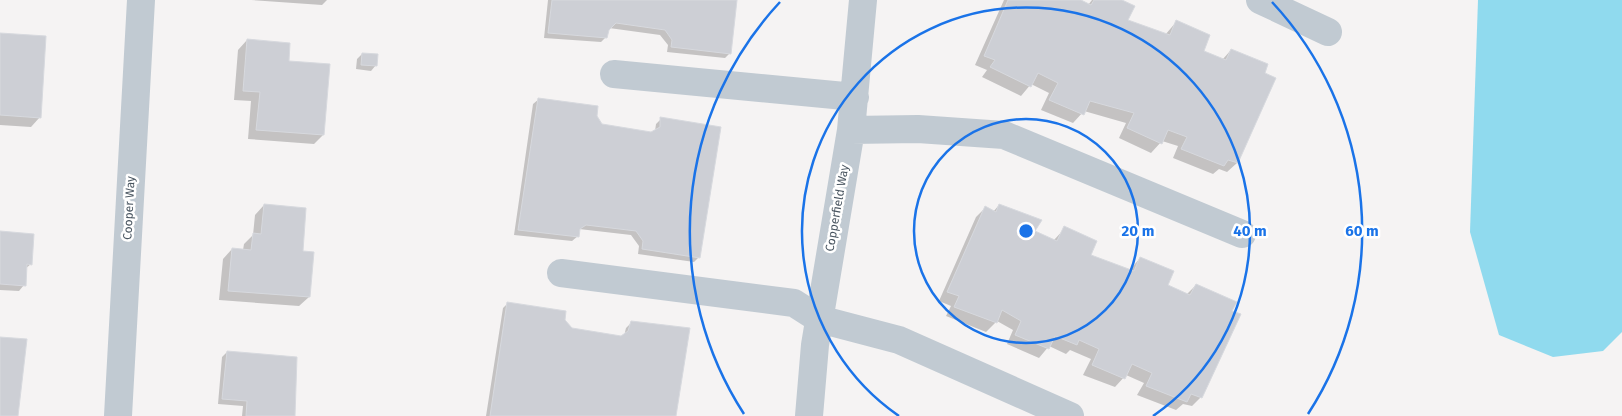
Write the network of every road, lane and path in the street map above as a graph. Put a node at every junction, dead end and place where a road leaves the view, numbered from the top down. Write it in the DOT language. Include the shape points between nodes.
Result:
graph roads {
  1 [pos="141,0"];
  2 [pos="863,0"];
  3 [pos="1260,0"];
  4 [pos="1328,32"];
  5 [pos="614,74"];
  6 [pos="855,97"];
  7 [pos="851,130"];
  8 [pos="1242,234"];
  9 [pos="560,274"];
  10 [pos="819,319"];
  11 [pos="118,416"];
  12 [pos="809,416"];
  13 [pos="1070,416"];
  1 -- 11 [label="street, Cooper Way"];
  2 -- 6 [label="street, Copperfield Way"];
  3 -- 4 [label="street"];
  5 -- 6 [label="street"];
  6 -- 7 [label="street, Copperfield Way"];
  7 -- 8 [label="street" via="918,129 1004,135"];
  7 -- 10 [label="street, Copperfield Way"];
  9 -- 10 [label="street" via="794,303"];
  10 -- 12 [label="street, Copperfield Way"];
  10 -- 13 [label="street" via="898,340"];
}
